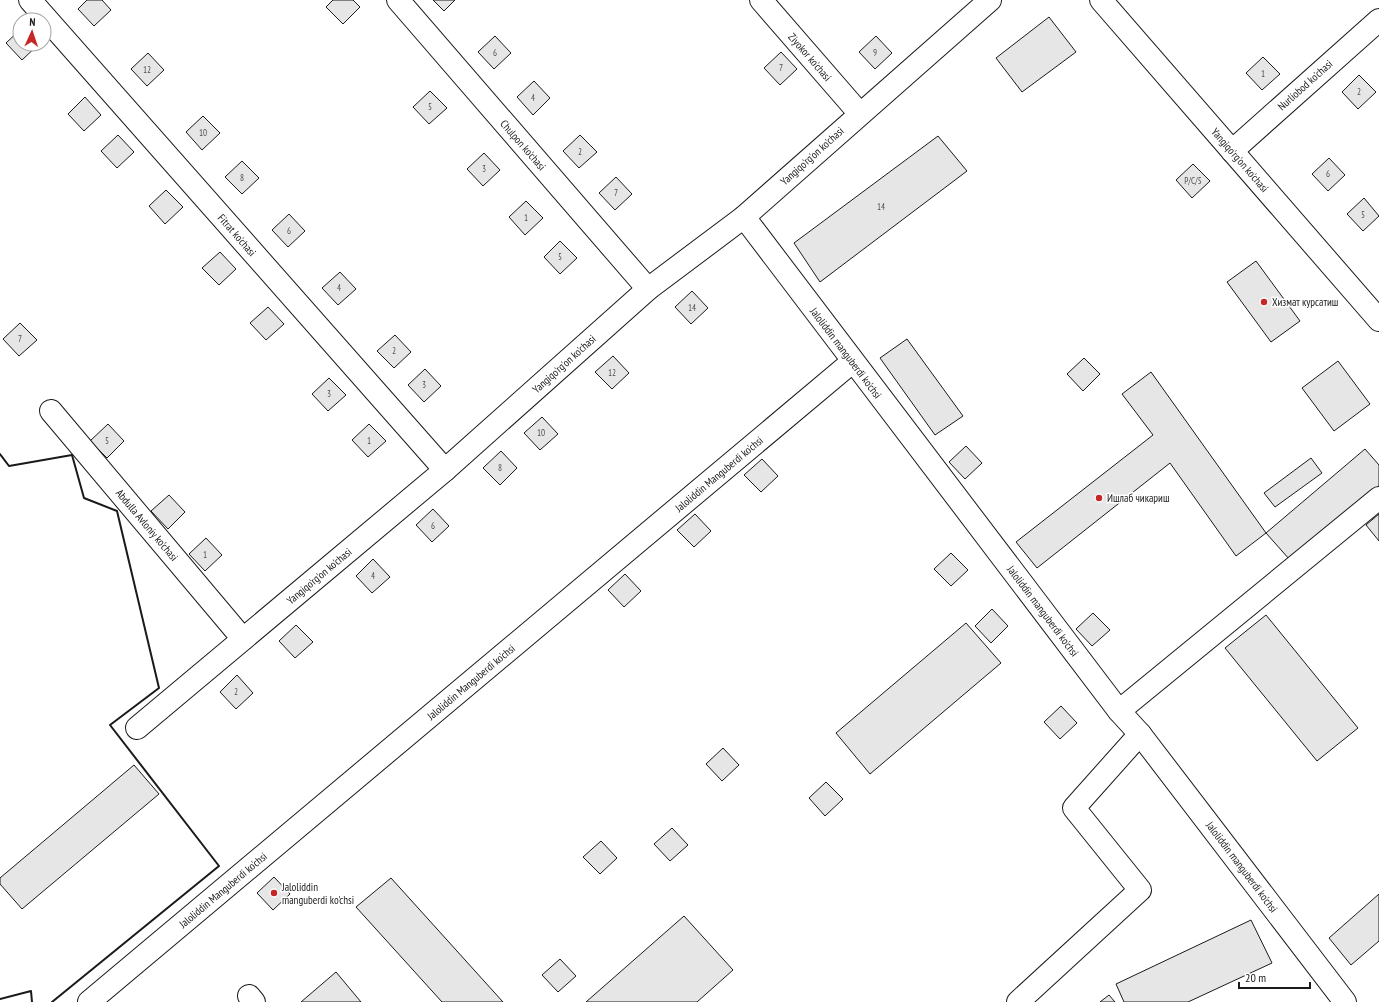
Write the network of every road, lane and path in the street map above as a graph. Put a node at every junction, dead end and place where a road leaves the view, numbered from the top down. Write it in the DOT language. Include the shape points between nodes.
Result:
graph roads {
  1 [pos="30,0"];
  2 [pos="398,0"];
  3 [pos="761,0"];
  4 [pos="990,0"];
  5 [pos="1101,0"];
  6 [pos="1379,20"];
  7 [pos="860,114"];
  8 [pos="1232,151"];
  9 [pos="744,217"];
  10 [pos="648,289"];
  11 [pos="1379,320"];
  12 [pos="852,362"];
  13 [pos="51,411"];
  14 [pos="445,470"];
  15 [pos="1379,498"];
  16 [pos="243,639"];
  17 [pos="1119,711"];
  18 [pos="137,728"];
  19 [pos="1140,734"];
  20 [pos="90,1002"];
  21 [pos="1018,1002"];
  22 [pos="1345,1002"];
  1 -- 14 [label="street, Fitrat ko'chasi"];
  2 -- 10 [label="street, Chulpon ko'chasi"];
  3 -- 7 [label="street, Ziyokor ko'chasi"];
  4 -- 7 [label="street, Yangiqo'rg'on ko'chasi"];
  5 -- 8 [label="street, Yangiqo'rg'on ko'chasi"];
  6 -- 8 [label="street, Nurliobod ko'chasi"];
  7 -- 9 [label="street, Yangiqo'rg'on ko'chasi"];
  8 -- 11 [label="street, Yangiqo'rg'on ko'chasi"];
  9 -- 10 [label="street, Yangiqo'rg'on ko'chasi"];
  9 -- 12 [label="street, Jaloliddin manguberdi ko'chsi"];
  10 -- 14 [label="street, Yangiqo'rg'on ko'chasi"];
  12 -- 17 [label="street, Jaloliddin manguberdi ko'chsi"];
  12 -- 20 [label="street, Jaloliddin Manguberdi ko'chsi"];
  13 -- 16 [label="street, Abdulla Avloniy ko'chasi"];
  14 -- 16 [label="street, Yangiqo'rg'on ko'chasi"];
  15 -- 17 [label="street"];
  16 -- 18 [label="street, Yangiqo'rg'on ko'chasi"];
  17 -- 19 [label="street, Jaloliddin manguberdi ko'chsi"];
  19 -- 21 [label="street" via="1074,808 1140,890"];
  19 -- 22 [label="street, Jaloliddin manguberdi ko'chsi"];
}
